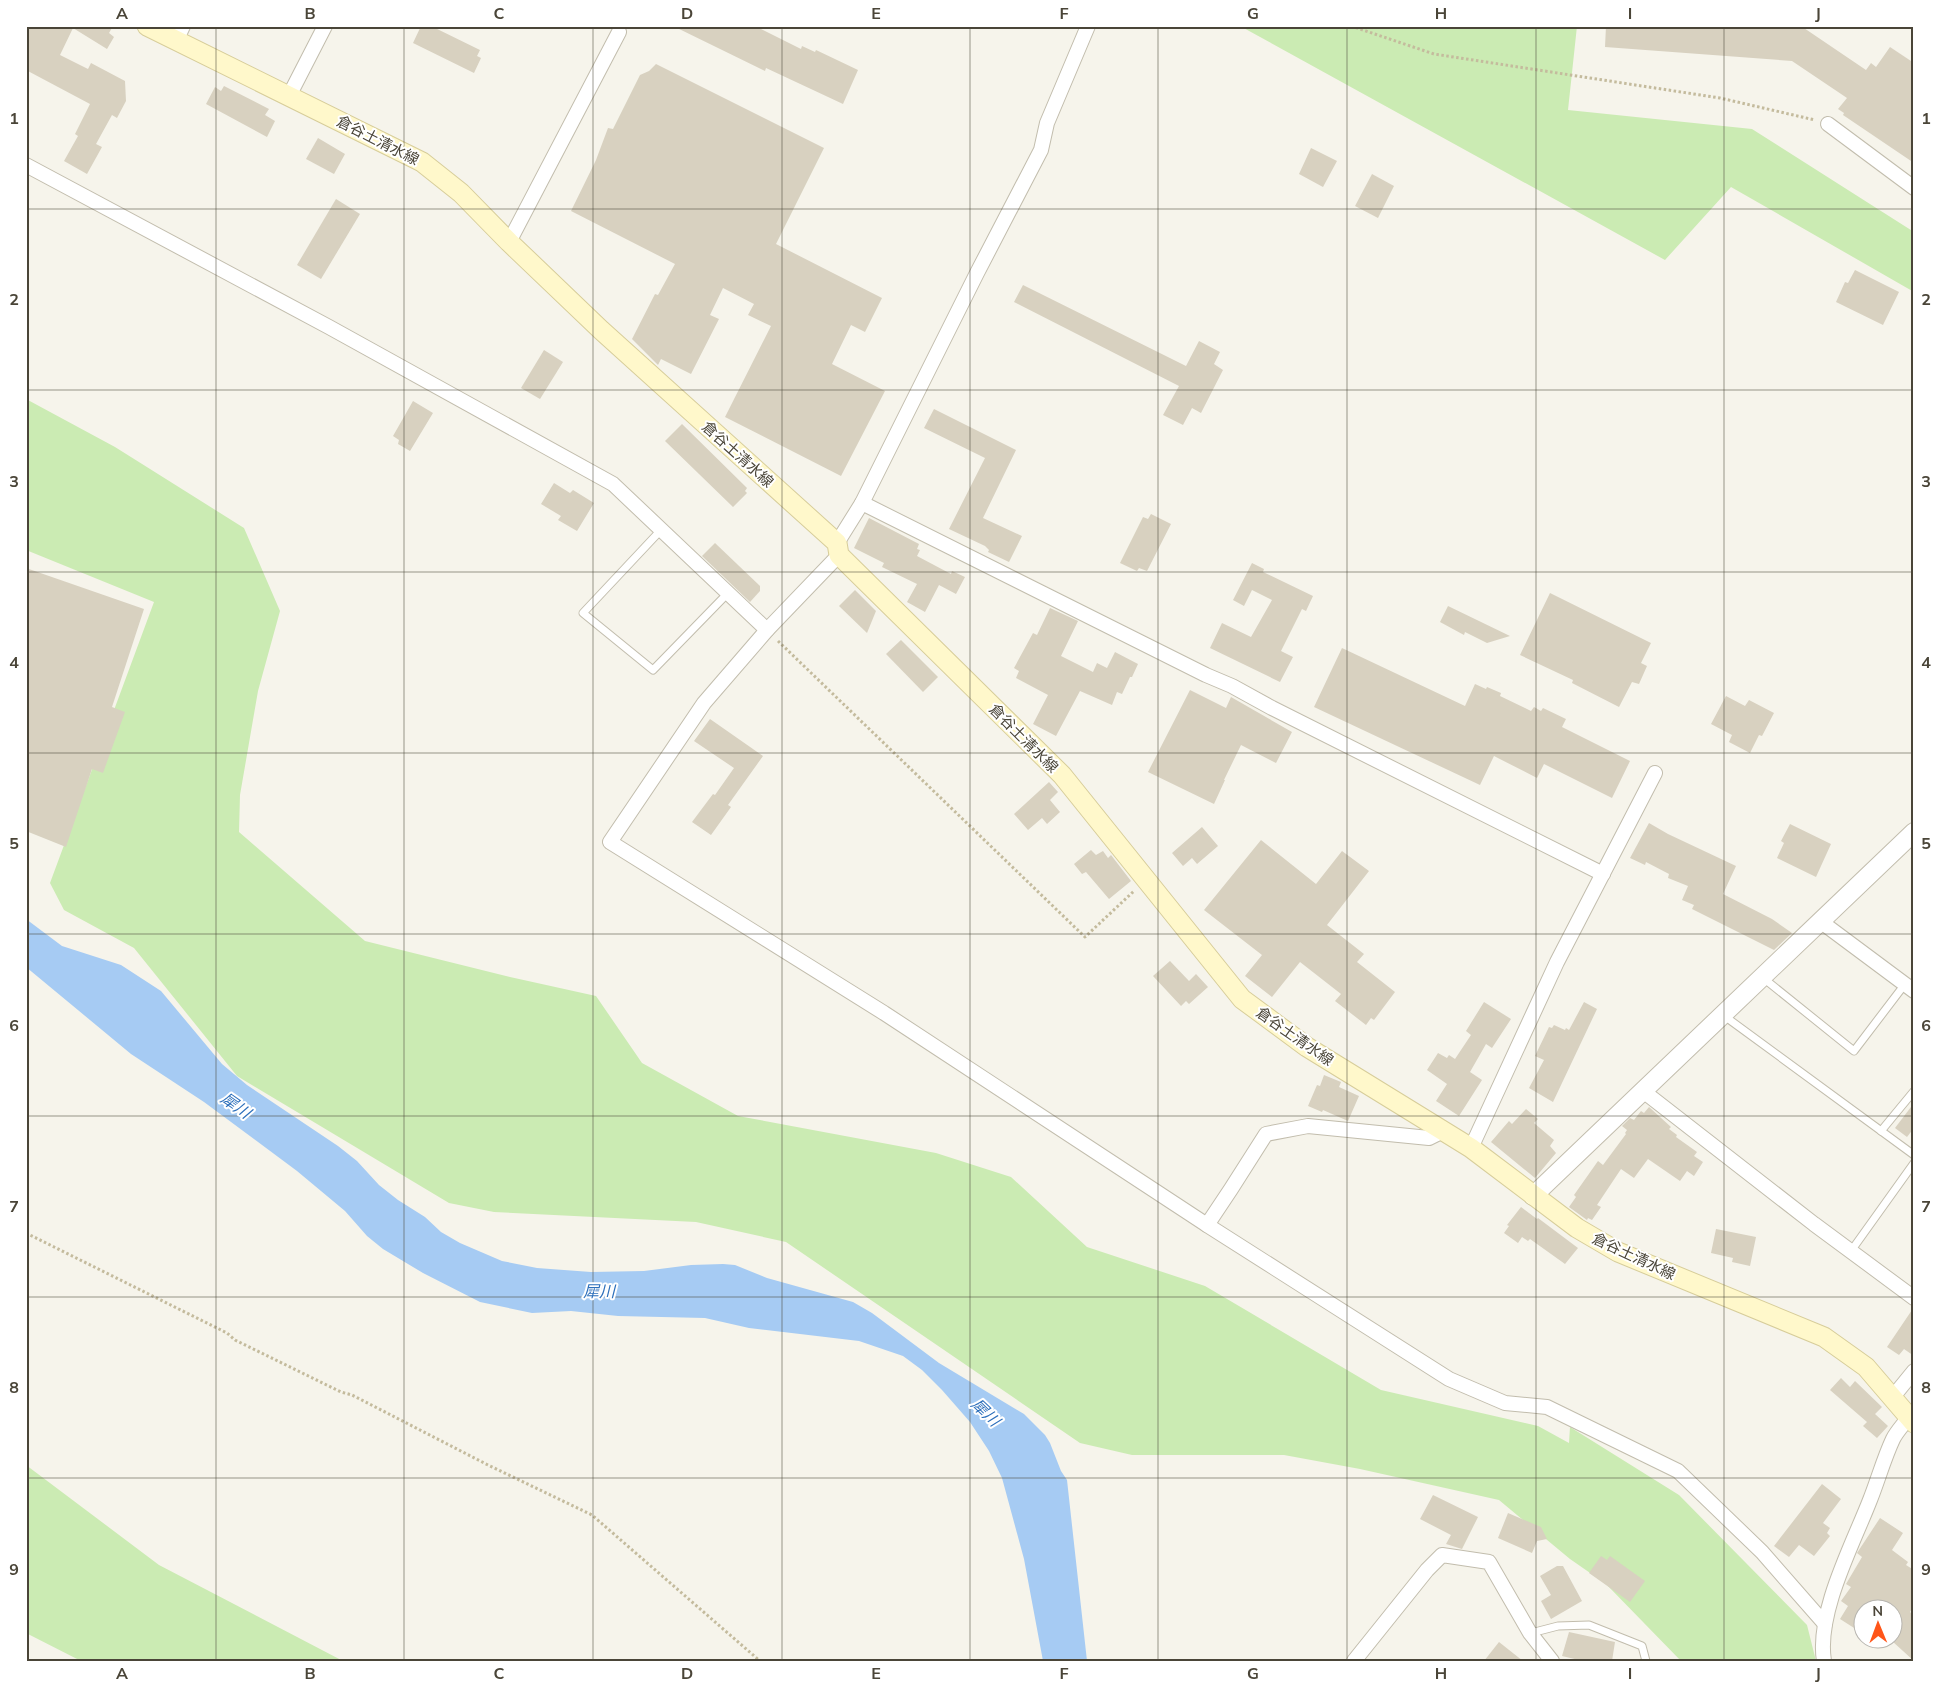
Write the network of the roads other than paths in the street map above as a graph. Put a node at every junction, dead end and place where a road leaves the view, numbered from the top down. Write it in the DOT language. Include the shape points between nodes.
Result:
graph roads {
  1 [pos="147,26"];
  2 [pos="325,26"];
  3 [pos="1088,26"];
  4 [pos="619,32"];
  5 [pos="180,33"];
  6 [pos="290,96"];
  7 [pos="1828,124"];
  8 [pos="26,165"];
  9 [pos="1914,188"];
  10 [pos="509,242"];
  11 [pos="862,503"];
  12 [pos="661,530"];
  13 [pos="838,549"];
  14 [pos="728,593"];
  15 [pos="767,630"];
  16 [pos="1655,773"];
  17 [pos="1914,832"];
  18 [pos="1603,874"];
  19 [pos="1820,921"];
  20 [pos="1762,977"];
  21 [pos="1909,987"];
  22 [pos="1723,1014"];
  23 [pos="1643,1091"];
  24 [pos="1914,1091"];
  25 [pos="1443,1131"];
  26 [pos="1881,1131"];
  27 [pos="1471,1148"];
  28 [pos="1914,1156"];
  29 [pos="1914,1163"];
  30 [pos="1533,1196"];
  31 [pos="1206,1225"];
  32 [pos="1851,1251"];
  33 [pos="1914,1298"];
  34 [pos="1914,1371"];
  35 [pos="1892,1398"];
  36 [pos="1911,1420"];
  37 [pos="1825,1624"];
  38 [pos="1530,1633"];
  39 [pos="1354,1661"];
  40 [pos="1552,1661"];
  41 [pos="1646,1661"];
  42 [pos="1824,1661"];
  1 -- 5 [label="main road, 倉谷土清水線"];
  2 -- 6 [label="street"];
  3 -- 11 [label="street" via="1047,123 1041,150"];
  4 -- 10 [label="street"];
  5 -- 6 [label="main road, 倉谷土清水線"];
  6 -- 10 [label="main road, 倉谷土清水線" via="422,162 461,193"];
  7 -- 9 [label="street"];
  8 -- 12 [label="street" via="613,484"];
  10 -- 13 [label="main road, 倉谷土清水線"];
  11 -- 13 [label="street"];
  11 -- 18 [label="street"];
  12 -- 14 [label="street"];
  12 -- 14 [label="lane" via="583,612 653,670"];
  13 -- 15 [label="street"];
  13 -- 25 [label="main road, 倉谷土清水線" via="1062,775 1242,998 1307,1048"];
  14 -- 15 [label="street"];
  15 -- 31 [label="street" via="704,703 610,842 884,1013"];
  16 -- 18 [label="street"];
  17 -- 19 [label="street"];
  18 -- 27 [label="street" via="1557,962"];
  19 -- 20 [label="street"];
  19 -- 21 [label="street"];
  20 -- 21 [label="lane" via="1854,1051"];
  20 -- 22 [label="street"];
  22 -- 23 [label="street"];
  22 -- 26 [label="lane"];
  23 -- 30 [label="street"];
  23 -- 32 [label="street"];
  24 -- 26 [label="lane"];
  25 -- 27 [label="main road, 倉谷土清水線"];
  25 -- 31 [label="street" via="1430,1138 1308,1126 1266,1134"];
  26 -- 28 [label="lane"];
  27 -- 30 [label="main road, 倉谷土清水線"];
  29 -- 32 [label="lane"];
  30 -- 35 [label="main road, 倉谷土清水線" via="1577,1228 1618,1252 1824,1337 1866,1367"];
  31 -- 37 [label="street" via="1450,1379 1505,1403 1547,1407 1678,1472 1762,1552"];
  32 -- 33 [label="street"];
  34 -- 35 [label="street"];
  35 -- 36 [label="main road, 倉谷土清水線"];
  36 -- 37 [label="street" via="1894,1438 1859,1524"];
  37 -- 42 [label="street"];
  38 -- 39 [label="street" via="1489,1562 1442,1555"];
  38 -- 40 [label="street"];
  38 -- 41 [label="lane" via="1558,1626 1589,1625 1642,1646"];
}
